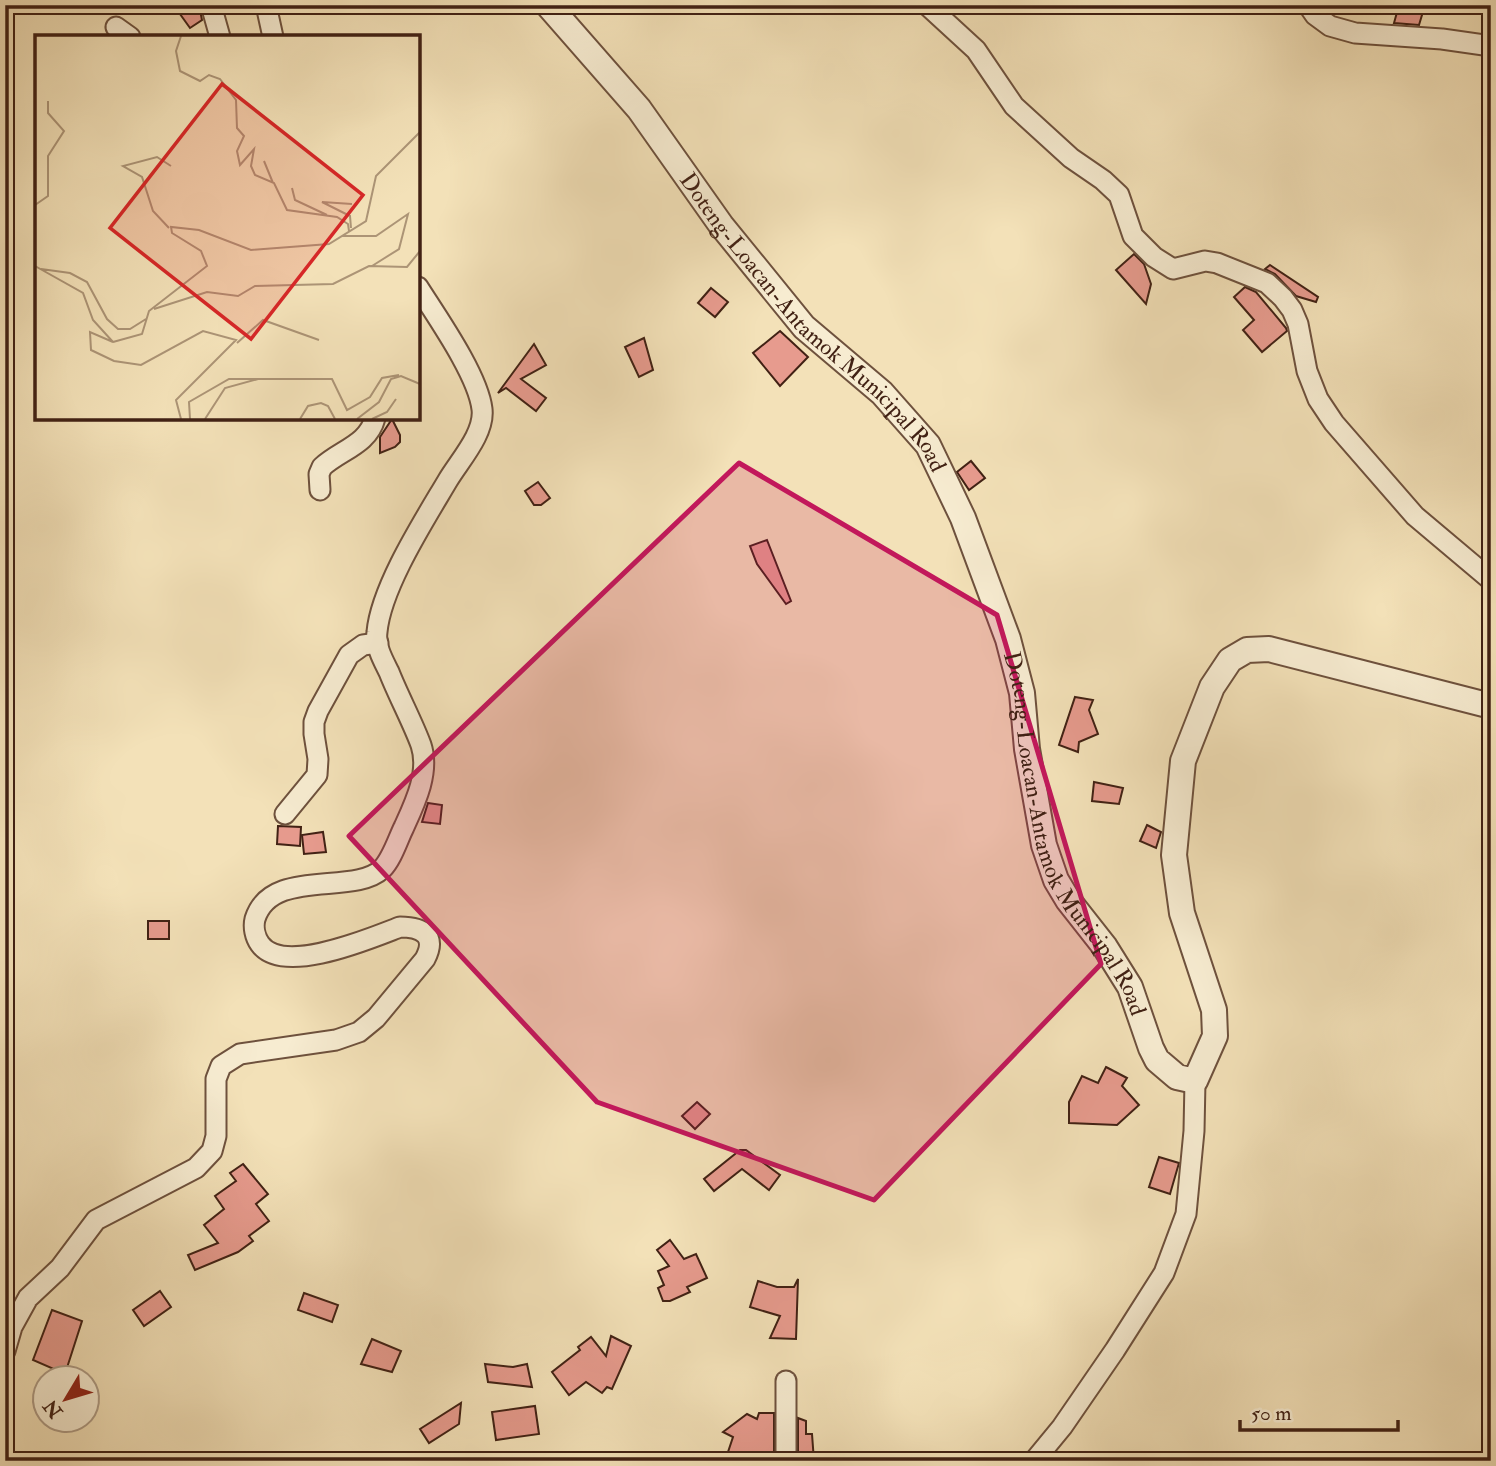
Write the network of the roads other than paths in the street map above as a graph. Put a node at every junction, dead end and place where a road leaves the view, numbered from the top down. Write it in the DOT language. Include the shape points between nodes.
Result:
graph roads {
  1 [pos="211,5"];
  2 [pos="266,5"];
  3 [pos="548,5"];
  4 [pos="926,5"];
  5 [pos="1308,5"];
  6 [pos="219,35"];
  7 [pos="273,35"];
  8 [pos="1491,46"];
  9 [pos="420,290"];
  10 [pos="374,420"];
  11 [pos="320,490"];
  12 [pos="1491,580"];
  13 [pos="378,643"];
  14 [pos="1491,706"];
  15 [pos="285,814"];
  16 [pos="1195,1081"];
  17 [pos="5,1351"];
  18 [pos="786,1381"];
  19 [pos="786,1461"];
  20 [pos="1034,1461"];
  1 -- 6 [label="street"];
  2 -- 7 [label="street"];
  3 -- 16 [label="street, Doteng-Loacan-Antamok Municipal Road" via="639,109 721,225 804,327 882,393 928,445 963,518 1008,639 1021,693 1044,845 1056,880 1130,987 1157,1060 1177,1077"];
  4 -- 12 [label="street" via="976,50 1014,106 1119,195 1133,236 1154,257 1173,269 1205,261 1217,263 1267,283 1283,298 1298,324 1318,399 1334,423 1415,516"];
  5 -- 8 [label="street" via="1330,26 1355,33"];
  9 -- 13 [label="street" via="477,389 482,411 477,434 411,542 381,611"];
  10 -- 11 [label="street" via="362,441 321,467"];
  13 -- 15 [label="street" via="363,645 349,655 314,722 317,775"];
  13 -- 17 [label="street" via="422,747 418,796 382,869 366,877 303,885 276,895 257,912 255,934 271,953 283,956 323,954 412,927 429,939 425,960 359,1032 240,1055 221,1066 216,1079 212,1151 196,1168 96,1220 60,1268 28,1298"];
  14 -- 16 [label="street" via="1269,649 1247,650 1230,660 1212,687 1183,761 1174,855 1182,914 1214,1010 1214,1036"];
  16 -- 20 [label="street" via="1186,1214 1164,1273 1093,1383"];
  18 -- 19 [label="street"];
}
